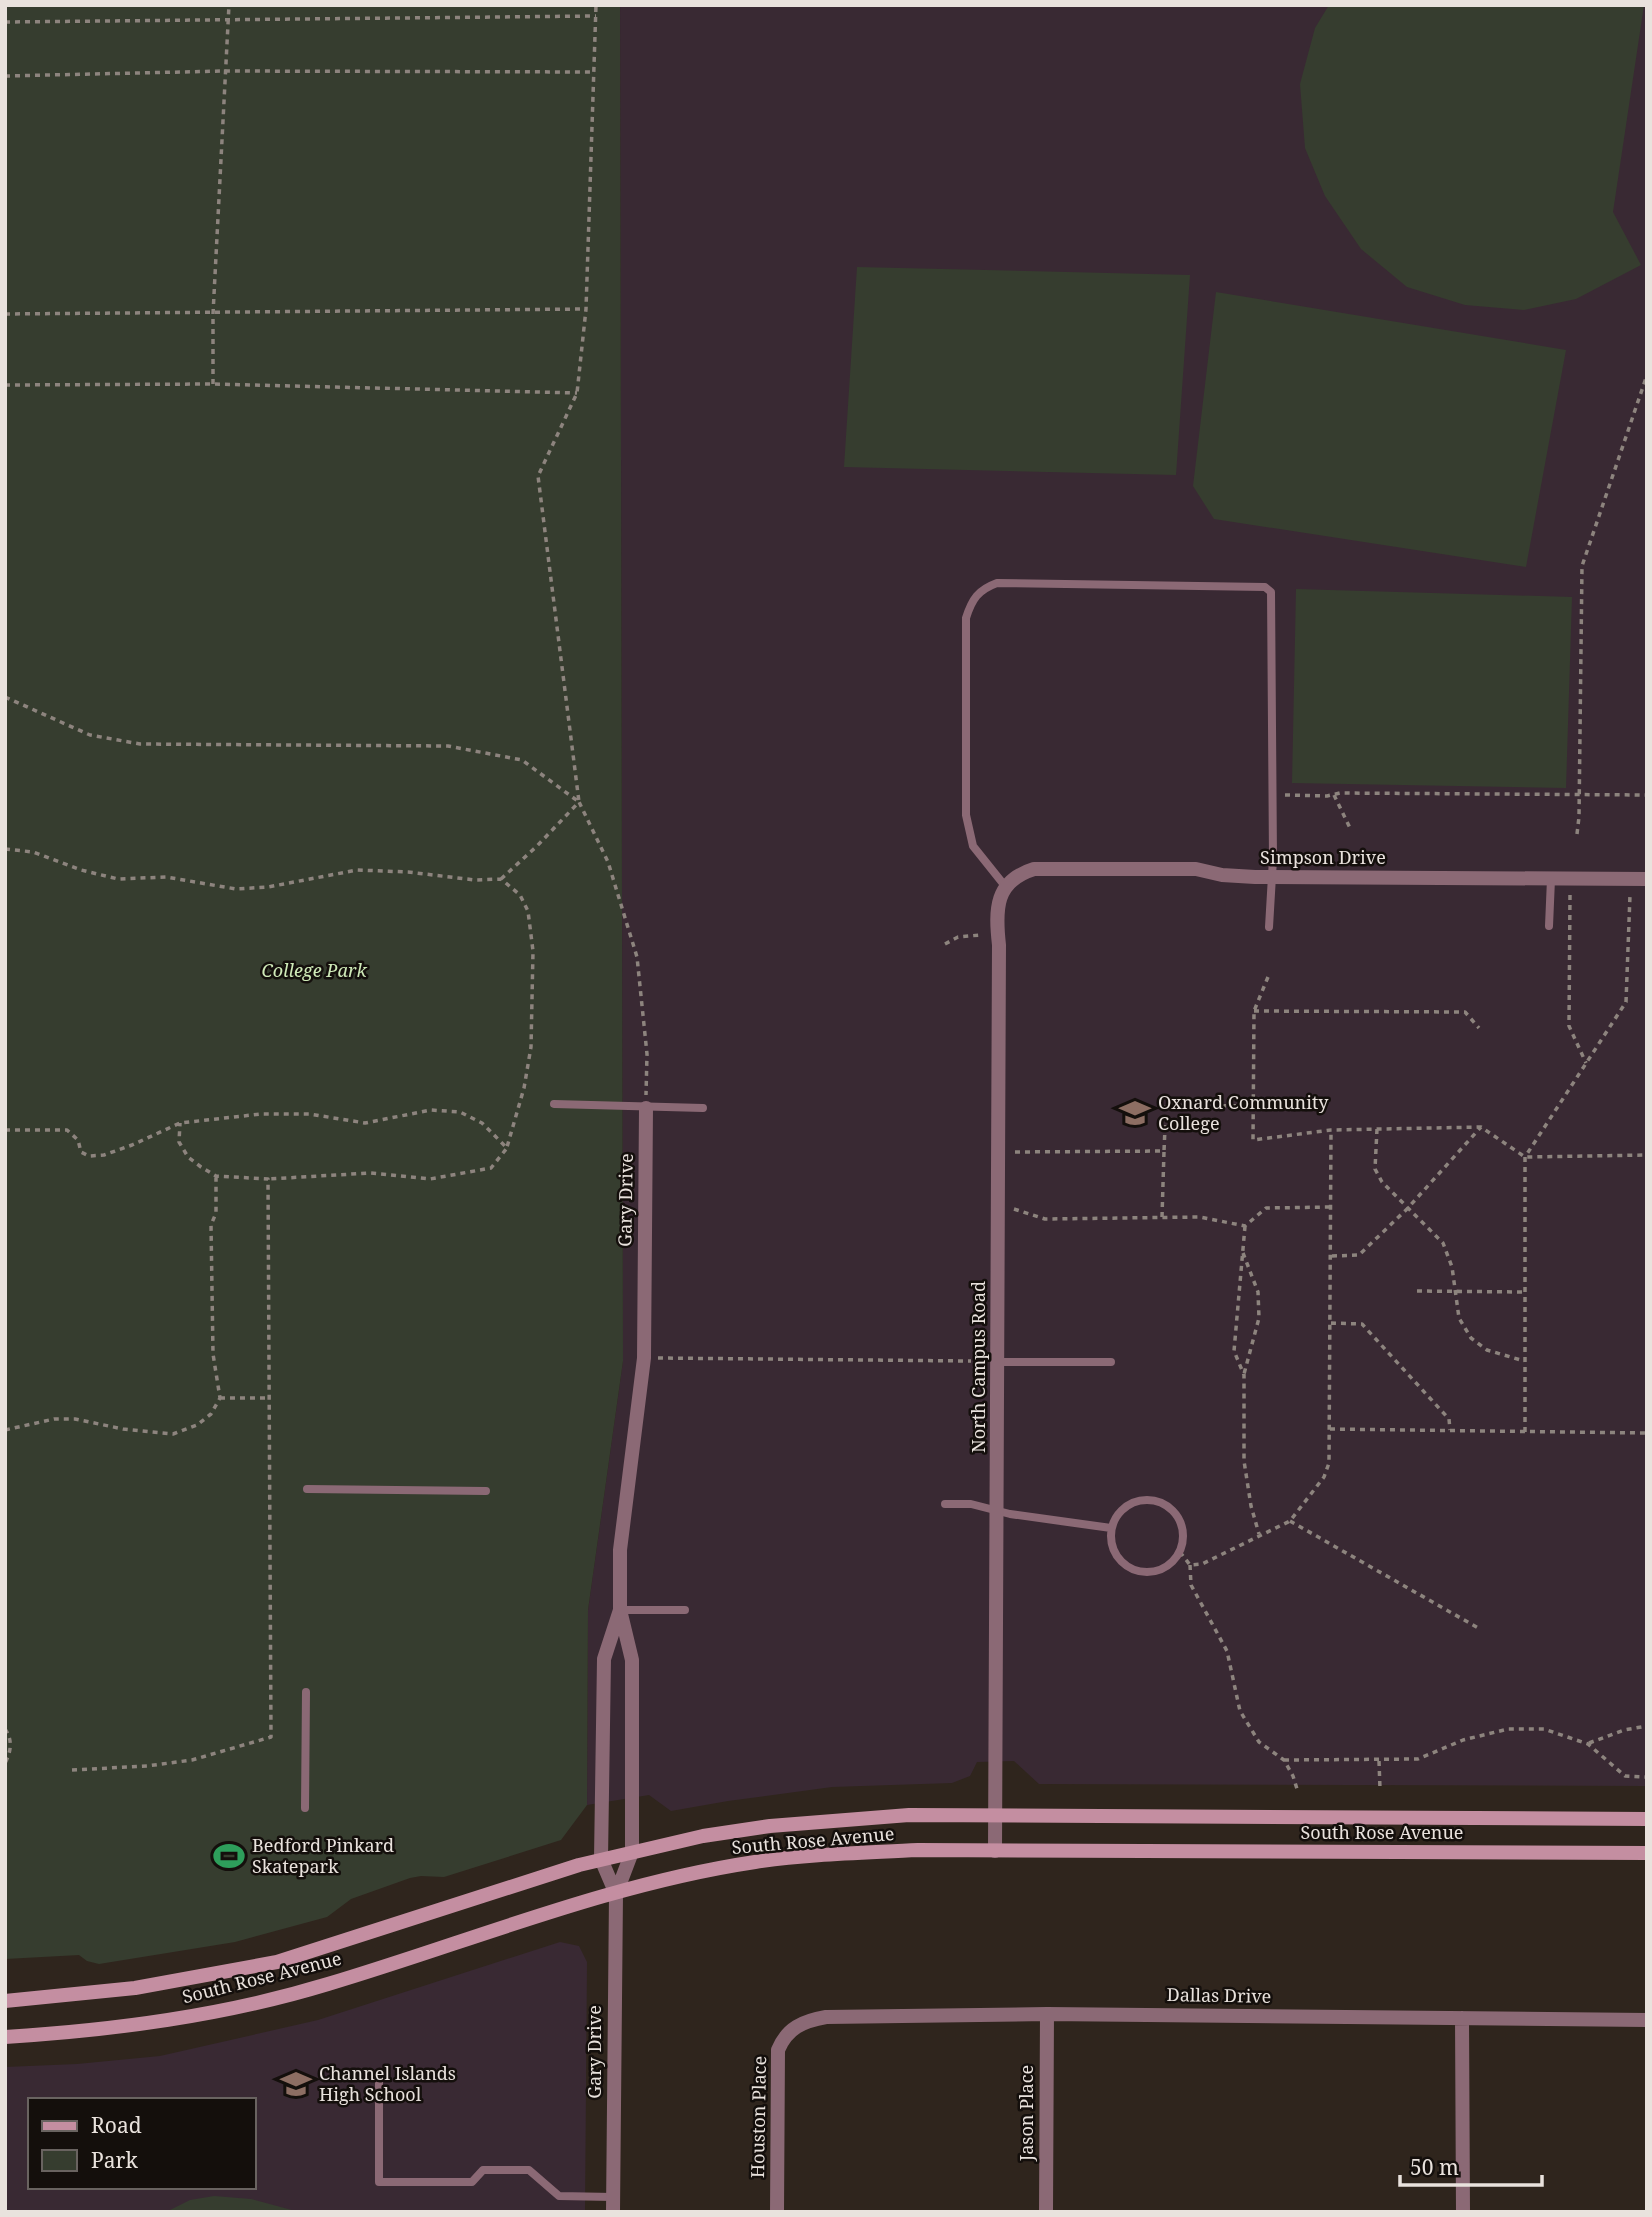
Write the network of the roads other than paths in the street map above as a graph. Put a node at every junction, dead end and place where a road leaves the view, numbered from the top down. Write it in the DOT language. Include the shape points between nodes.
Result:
graph roads {
  1 [pos="1272,877"];
  2 [pos="1551,879"];
  3 [pos="1647,879"];
  4 [pos="1006,886"];
  5 [pos="1549,926"];
  6 [pos="1269,927"];
  7 [pos="554,1104"];
  8 [pos="646,1108"];
  9 [pos="703,1108"];
  10 [pos="998,1362"];
  11 [pos="1111,1362"];
  12 [pos="307,1489"];
  13 [pos="486,1491"];
  14 [pos="945,1504"];
  15 [pos="997,1510"];
  16 [pos="1111,1528"];
  17 [pos="620,1610"];
  18 [pos="685,1610"];
  19 [pos="306,1692"];
  20 [pos="305,1808"];
  21 [pos="995,1816"];
  22 [pos="1647,1819"];
  23 [pos="995,1851"];
  24 [pos="632,1852"];
  25 [pos="1647,1853"];
  26 [pos="601,1859"];
  27 [pos="616,1894"];
  28 [pos="5,2001"];
  29 [pos="1047,2014"];
  30 [pos="1462,2018"];
  31 [pos="1647,2020"];
  32 [pos="793,2028"];
  33 [pos="5,2037"];
  34 [pos="379,2080"];
  35 [pos="613,2205"];
  36 [pos="777,2212"];
  37 [pos="1046,2212"];
  38 [pos="1464,2212"];
  1 -- 2 [label="street, Simpson Drive"];
  1 -- 4 [label="street, Simpson Drive" via="1196,869 1034,869 1019,874"];
  1 -- 4 [label="lane" via="1271,592 1265,587 997,583 972,601 966,618 966,815 973,846"];
  1 -- 6 [label="lane"];
  2 -- 3 [label="street, Simpson Drive"];
  2 -- 5 [label="lane"];
  4 -- 10 [label="street, North Campus Road" via="996,915"];
  7 -- 8 [label="lane"];
  8 -- 9 [label="lane"];
  8 -- 17 [label="street, Gary Drive" via="644,1358 620,1550"];
  10 -- 11 [label="lane"];
  10 -- 15 [label="street, North Campus Road"];
  12 -- 13 [label="lane"];
  14 -- 15 [label="lane"];
  15 -- 16 [label="lane"];
  15 -- 21 [label="street, North Campus Road"];
  16 -- 16 [label="lane" via="1124,1508 1135,1502 1158,1502 1169,1508 1182,1528 1180,1552 1164,1569 1140,1572 1120,1561 1110,1540"];
  17 -- 18 [label="lane"];
  17 -- 24 [label="street, Gary Drive" via="632,1660"];
  17 -- 26 [label="street, Gary Drive" via="604,1659"];
  19 -- 20 [label="lane"];
  21 -- 22 [label="main road, South Rose Avenue"];
  21 -- 23 [label="street, North Campus Road"];
  21 -- 24 [label="main road, South Rose Avenue" via="830,1820 703,1836"];
  23 -- 25 [label="main road, South Rose Avenue"];
  23 -- 27 [label="main road, South Rose Avenue" via="918,1850 754,1863"];
  24 -- 26 [label="main road, South Rose Avenue"];
  24 -- 27 [label="street, Gary Drive"];
  26 -- 27 [label="street, Gary Drive"];
  26 -- 28 [label="main road, South Rose Avenue" via="277,1962 135,1988"];
  27 -- 33 [label="main road, South Rose Avenue" via="272,1999 127,2027"];
  27 -- 35 [label="street, Gary Drive"];
  29 -- 30 [label="street, Dallas Drive"];
  29 -- 32 [label="street, Dallas Drive" via="826,2017"];
  29 -- 37 [label="street, Jason Place"];
  30 -- 31 [label="street, Dallas Drive"];
  30 -- 38 [label="street"];
  32 -- 36 [label="street, Houston Place" via="778,2050"];
  34 -- 35 [label="lane" via="379,2182 472,2182 483,2169 529,2170 559,2196"];
}
